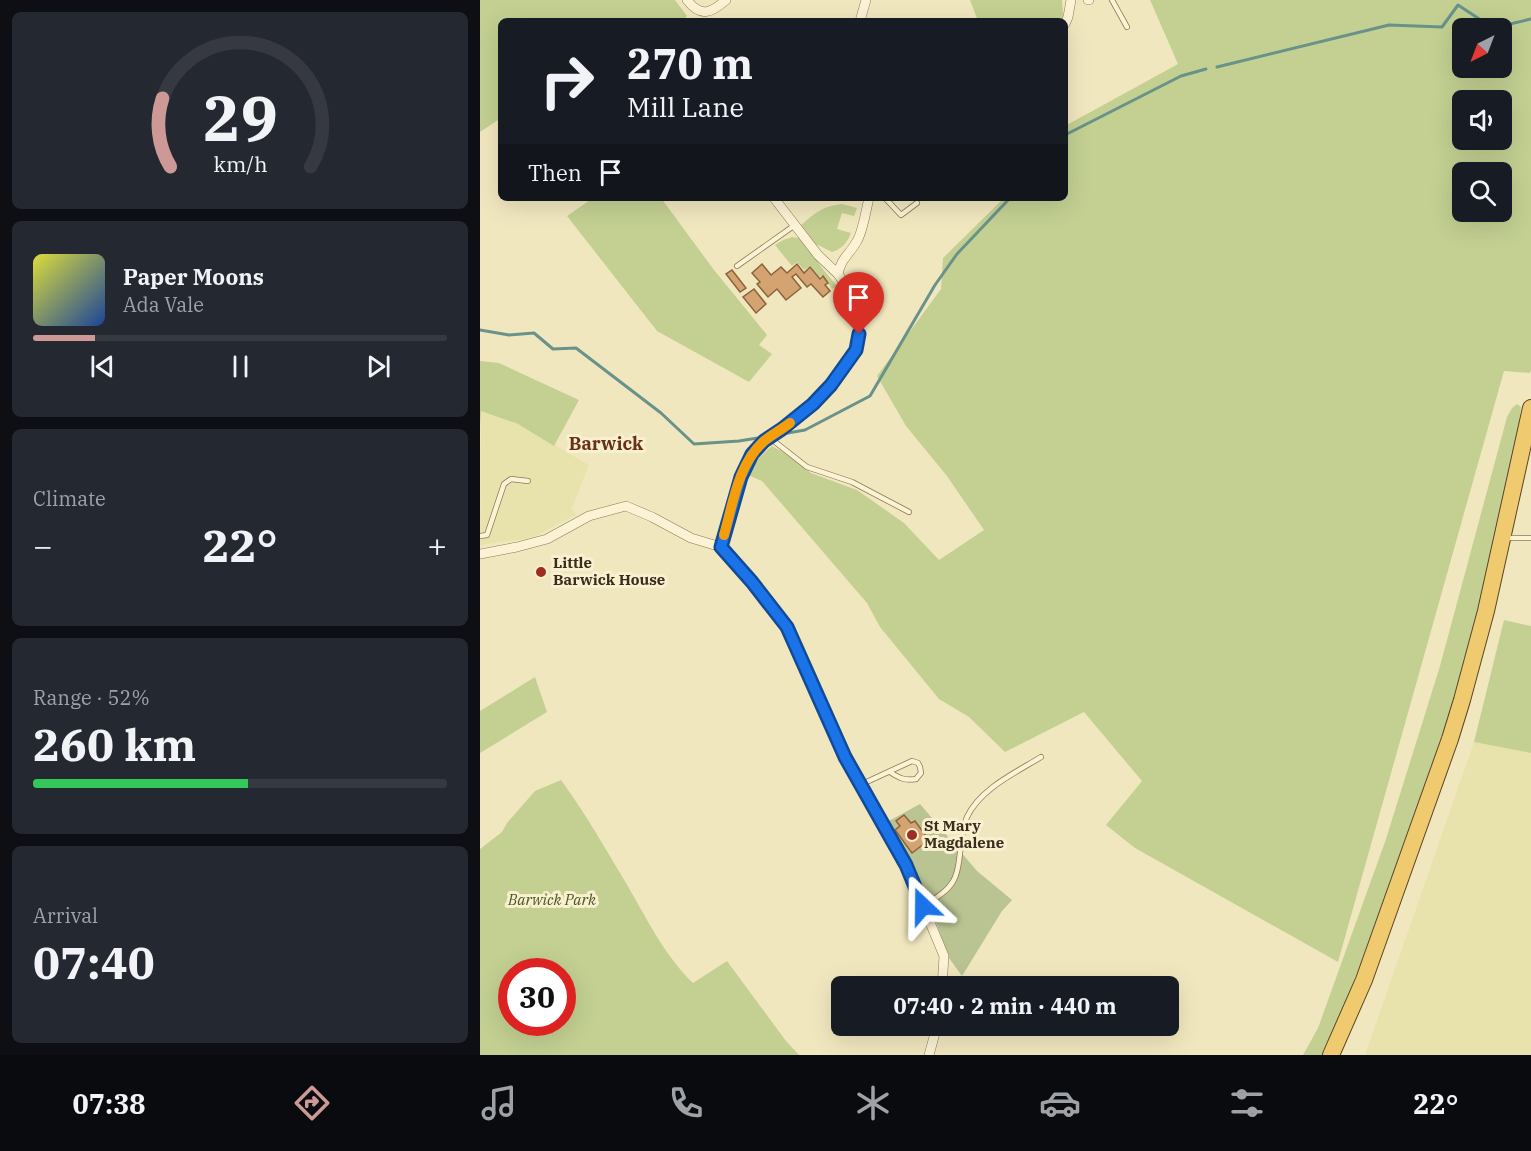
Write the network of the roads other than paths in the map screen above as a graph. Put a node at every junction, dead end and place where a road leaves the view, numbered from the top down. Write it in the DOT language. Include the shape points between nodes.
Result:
graph roads {
  1 [pos="687,0"];
  2 [pos="726,0"];
  3 [pos="866,0"];
  4 [pos="1071,0"];
  5 [pos="1112,0"];
  6 [pos="699,10"];
  7 [pos="695,18"];
  8 [pos="861,18"];
  9 [pos="1068,18"];
  10 [pos="1127,27"];
  11 [pos="776,201"];
  12 [pos="868,201"];
  13 [pos="888,201"];
  14 [pos="917,203"];
  15 [pos="795,225"];
  16 [pos="737,266"];
  17 [pos="838,274"];
  18 [pos="1531,408"];
  19 [pos="770,437"];
  20 [pos="528,481"];
  21 [pos="909,512"];
  22 [pos="480,536"];
  23 [pos="1502,538"];
  24 [pos="1531,538"];
  25 [pos="721,547"];
  26 [pos="480,554"];
  27 [pos="1041,757"];
  28 [pos="890,772"];
  29 [pos="860,785"];
  30 [pos="923,906"];
  31 [pos="943,976"];
  32 [pos="934,1036"];
  33 [pos="929,1055"];
  34 [pos="1332,1055"];
  1 -- 6 [label="street"];
  2 -- 6 [label="street" via="711,12"];
  3 -- 8 [label="street"];
  4 -- 9 [label="street"];
  5 -- 10 [label="lane"];
  6 -- 7 [label="street"];
  11 -- 15 [label="street"];
  12 -- 17 [label="street" via="858,240 843,258"];
  13 -- 14 [label="lane" via="901,215"];
  15 -- 16 [label="lane"];
  15 -- 17 [label="street"];
  17 -- 19 [label="street" via="858,321 856,350 813,404"];
  18 -- 23 [label="highway"];
  19 -- 21 [label="lane" via="807,467 852,482"];
  19 -- 25 [label="street" via="752,454 741,477"];
  20 -- 22 [label="lane" via="511,479 504,484 487,534"];
  23 -- 24 [label="lane"];
  23 -- 34 [label="highway" via="1450,739 1364,980"];
  25 -- 26 [label="street" via="691,538 626,506 590,516 547,539"];
  25 -- 29 [label="street" via="787,627"];
  27 -- 30 [label="lane" via="975,804 963,827 953,884"];
  28 -- 28 [label="lane" via="915,761 921,773 916,779 906,780"];
  28 -- 29 [label="lane"];
  29 -- 30 [label="street" via="906,865"];
  30 -- 31 [label="street" via="944,956"];
  32 -- 33 [label="street"];
}
